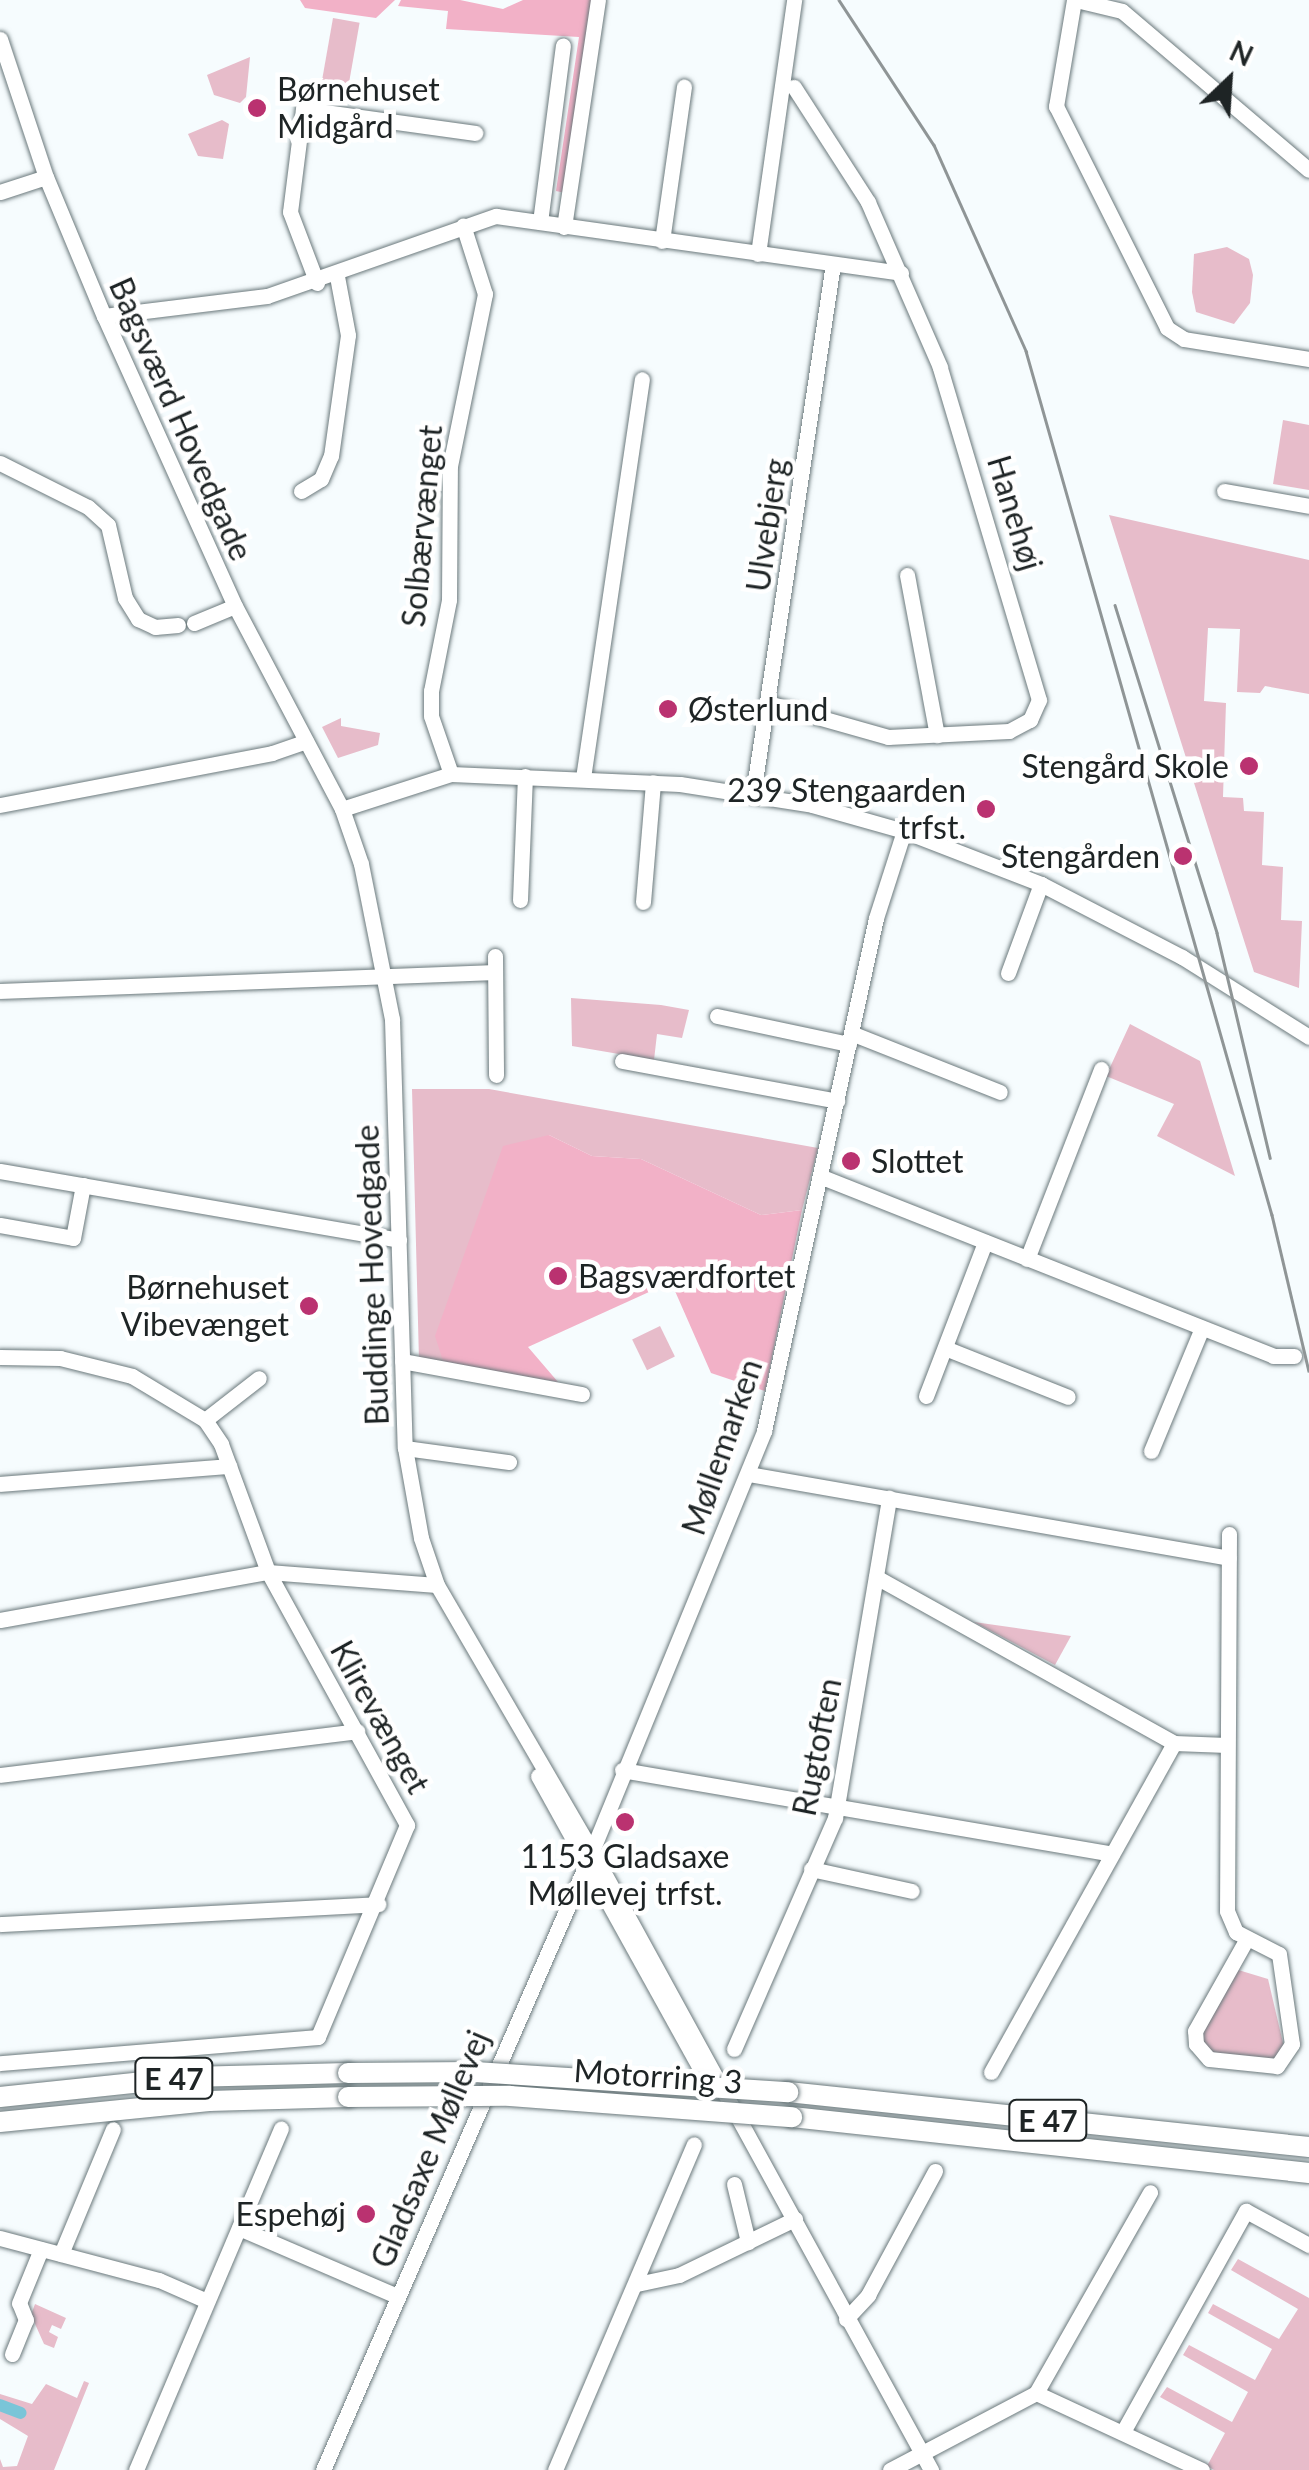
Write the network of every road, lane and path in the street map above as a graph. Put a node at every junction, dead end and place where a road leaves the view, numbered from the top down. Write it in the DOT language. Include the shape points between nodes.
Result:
graph roads {
  1 [pos="598,0"];
  2 [pos="794,0"];
  3 [pos="1075,0"];
  4 [pos="0,38"];
  5 [pos="563,45"];
  6 [pos="684,87"];
  7 [pos="794,87"];
  8 [pos="475,133"];
  9 [pos="1309,170"];
  10 [pos="46,177"];
  11 [pos="0,192"];
  12 [pos="540,222"];
  13 [pos="463,225"];
  14 [pos="564,227"];
  15 [pos="662,240"];
  16 [pos="758,254"];
  17 [pos="834,264"];
  18 [pos="901,273"];
  19 [pos="337,276"];
  20 [pos="317,283"];
  21 [pos="104,316"];
  22 [pos="1309,359"];
  23 [pos="642,379"];
  24 [pos="0,462"];
  25 [pos="1224,491"];
  26 [pos="301,492"];
  27 [pos="1309,506"];
  28 [pos="907,576"];
  29 [pos="235,606"];
  30 [pos="768,703"];
  31 [pos="936,735"];
  32 [pos="306,741"];
  33 [pos="451,774"];
  34 [pos="526,776"];
  35 [pos="583,778"];
  36 [pos="654,782"];
  37 [pos="754,794"];
  38 [pos="0,804"];
  39 [pos="342,810"];
  40 [pos="904,831"];
  41 [pos="1041,884"];
  42 [pos="520,900"];
  43 [pos="643,902"];
  44 [pos="1008,973"];
  45 [pos="388,975"];
  46 [pos="0,991"];
  47 [pos="717,1016"];
  48 [pos="1309,1037"];
  49 [pos="850,1039"];
  50 [pos="622,1062"];
  51 [pos="1101,1069"];
  52 [pos="496,1076"];
  53 [pos="1000,1092"];
  54 [pos="838,1100"];
  55 [pos="0,1171"];
  56 [pos="822,1178"];
  57 [pos="83,1185"];
  58 [pos="0,1224"];
  59 [pos="399,1240"];
  60 [pos="985,1242"];
  61 [pos="1027,1259"];
  62 [pos="1202,1328"];
  63 [pos="944,1348"];
  64 [pos="1294,1356"];
  65 [pos="0,1357"];
  66 [pos="402,1361"];
  67 [pos="259,1378"];
  68 [pos="582,1394"];
  69 [pos="926,1396"];
  70 [pos="1068,1397"];
  71 [pos="206,1420"];
  72 [pos="405,1448"];
  73 [pos="1151,1451"];
  74 [pos="508,1462"];
  75 [pos="229,1466"];
  76 [pos="748,1474"];
  77 [pos="0,1484"];
  78 [pos="889,1498"];
  79 [pos="1229,1534"];
  80 [pos="1228,1558"];
  81 [pos="268,1572"];
  82 [pos="876,1577"];
  83 [pos="437,1584"];
  84 [pos="0,1620"];
  85 [pos="357,1731"];
  86 [pos="1174,1743"];
  87 [pos="1227,1745"];
  88 [pos="622,1770"];
  89 [pos="0,1776"];
  90 [pos="838,1806"];
  91 [pos="1112,1854"];
  92 [pos="589,1856"];
  93 [pos="811,1869"];
  94 [pos="912,1891"];
  95 [pos="378,1904"];
  96 [pos="0,1924"];
  97 [pos="1246,1940"];
  98 [pos="734,2049"];
  99 [pos="0,2063"];
  100 [pos="991,2072"];
  101 [pos="0,2097"];
  102 [pos="0,2122"];
  103 [pos="281,2129"];
  104 [pos="113,2130"];
  105 [pos="694,2144"];
  106 [pos="1309,2147"];
  107 [pos="935,2172"];
  108 [pos="1309,2173"];
  109 [pos="734,2184"];
  110 [pos="1150,2192"];
  111 [pos="791,2220"];
  112 [pos="239,2228"];
  113 [pos="0,2238"];
  114 [pos="748,2242"];
  115 [pos="1309,2246"];
  116 [pos="42,2248"];
  117 [pos="61,2254"];
  118 [pos="637,2284"];
  119 [pos="397,2296"];
  120 [pos="207,2300"];
  121 [pos="846,2319"];
  122 [pos="12,2354"];
  123 [pos="1036,2393"];
  124 [pos="1124,2430"];
  125 [pos="927,2463"];
  126 [pos="136,2470"];
  127 [pos="322,2470"];
  128 [pos="555,2470"];
  129 [pos="890,2470"];
  130 [pos="1202,2470"];
  1 -- 14 [label="street"];
  2 -- 16 [label="street"];
  3 -- 9 [label="street" via="1122,11"];
  3 -- 22 [label="street" via="1056,106 1168,328 1184,339"];
  4 -- 10 [label="street, Bagsværd Hovedgade"];
  5 -- 12 [label="street"];
  6 -- 15 [label="street"];
  7 -- 18 [label="street, Hanehøj" via="868,202"];
  8 -- 20 [label="street" via="303,109 290,212"];
  10 -- 11 [label="street"];
  10 -- 21 [label="street, Bagsværd Hovedgade"];
  12 -- 13 [label="street" via="496,216"];
  12 -- 14 [label="street"];
  13 -- 19 [label="street"];
  13 -- 33 [label="street, Solbærvænget" via="485,294 450,466 449,600 431,691 431,716"];
  14 -- 15 [label="street"];
  15 -- 16 [label="street"];
  16 -- 17 [label="street"];
  17 -- 18 [label="street"];
  17 -- 30 [label="street, Ulvebjerg"];
  18 -- 31 [label="street, Hanehøj" via="958,419 1038,686 1036,712 1022,726"];
  19 -- 20 [label="street"];
  19 -- 26 [label="street" via="348,335 331,456 322,479"];
  20 -- 21 [label="street" via="228,304"];
  21 -- 29 [label="street, Bagsværd Hovedgade"];
  23 -- 35 [label="street"];
  24 -- 29 [label="street" via="88,506 108,524 125,598 138,619 155,627 186,624"];
  25 -- 27 [label="street"];
  28 -- 31 [label="street"];
  29 -- 32 [label="street, Bagsværd Hovedgade"];
  30 -- 31 [label="street, Hanehøj" via="869,734"];
  30 -- 37 [label="street, Ulvebjerg"];
  32 -- 38 [label="street"];
  32 -- 39 [label="street, Bagsværd Hovedgade"];
  33 -- 34 [label="street"];
  33 -- 39 [label="street"];
  34 -- 35 [label="street"];
  34 -- 42 [label="street"];
  35 -- 36 [label="street"];
  36 -- 37 [label="street"];
  36 -- 43 [label="street"];
  37 -- 40 [label="street"];
  39 -- 45 [label="street, Buddinge Hovedgade"];
  40 -- 41 [label="street"];
  40 -- 49 [label="street, Møllemarken"];
  41 -- 44 [label="street"];
  41 -- 48 [label="street" via="1182,957"];
  45 -- 46 [label="street"];
  45 -- 52 [label="street" via="495,964"];
  45 -- 59 [label="street, Buddinge Hovedgade"];
  47 -- 49 [label="street"];
  49 -- 53 [label="street"];
  49 -- 54 [label="street, Møllemarken"];
  50 -- 54 [label="street"];
  51 -- 61 [label="street"];
  54 -- 56 [label="street, Møllemarken"];
  55 -- 57 [label="street"];
  56 -- 60 [label="street"];
  56 -- 76 [label="street, Møllemarken" via="777,1384"];
  57 -- 58 [label="street" via="73,1238"];
  57 -- 59 [label="street"];
  59 -- 66 [label="street, Buddinge Hovedgade"];
  60 -- 61 [label="street"];
  60 -- 63 [label="street"];
  61 -- 62 [label="street"];
  62 -- 64 [label="street" via="1273,1356"];
  62 -- 73 [label="street"];
  63 -- 69 [label="street"];
  63 -- 70 [label="street"];
  65 -- 71 [label="street" via="60,1358 132,1376"];
  66 -- 68 [label="street"];
  66 -- 72 [label="street, Buddinge Hovedgade"];
  67 -- 71 [label="street"];
  71 -- 75 [label="street, Klirevænget"];
  72 -- 74 [label="street"];
  72 -- 83 [label="street, Buddinge Hovedgade" via="421,1538"];
  75 -- 77 [label="street"];
  75 -- 81 [label="street, Klirevænget"];
  76 -- 78 [label="street"];
  76 -- 88 [label="street, Møllemarken"];
  78 -- 80 [label="street"];
  78 -- 82 [label="street, Rugtoften"];
  79 -- 80 [label="street"];
  80 -- 87 [label="street"];
  81 -- 83 [label="street"];
  81 -- 84 [label="street"];
  81 -- 85 [label="street, Klirevænget"];
  82 -- 86 [label="street"];
  82 -- 90 [label="street, Rugtoften"];
  83 -- 92 [label="street, Buddinge Hovedgade"];
  85 -- 89 [label="street"];
  85 -- 95 [label="street, Klirevænget" via="407,1825"];
  86 -- 87 [label="street"];
  86 -- 91 [label="street"];
  87 -- 97 [label="street" via="1227,1911"];
  88 -- 90 [label="street"];
  88 -- 92 [label="street, Møllemarken"];
  90 -- 91 [label="street"];
  90 -- 93 [label="street, Rugtoften"];
  91 -- 100 [label="street"];
  92 -- 111 [label="street, Buddinge Hovedgade"];
  92 -- 119 [label="street, Gladsaxe Møllevej"];
  93 -- 94 [label="street"];
  93 -- 98 [label="street, Rugtoften"];
  95 -- 96 [label="street"];
  95 -- 99 [label="street, Klirevænget" via="324,2030 310,2041"];
  97 -- 97 [label="street" via="1195,2032 1196,2044 1209,2059 1277,2066 1292,2044 1279,1954"];
  101 -- 106 [label="highway, Motorring 3 / E 47, bridge" via="189,2077 475,2072 788,2092"];
  102 -- 108 [label="highway, Motorring 3 / E 47, bridge" via="209,2101 510,2096 792,2116"];
  103 -- 112 [label="street"];
  104 -- 117 [label="street"];
  105 -- 118 [label="street"];
  107 -- 121 [label="street" via="868,2295"];
  109 -- 114 [label="street"];
  110 -- 123 [label="street"];
  111 -- 114 [label="street"];
  111 -- 121 [label="street, Buddinge Hovedgade"];
  112 -- 119 [label="street"];
  112 -- 120 [label="street"];
  113 -- 116 [label="street"];
  114 -- 118 [label="street" via="679,2276"];
  115 -- 124 [label="street" via="1246,2211"];
  116 -- 117 [label="street"];
  116 -- 122 [label="street" via="19,2303 26,2320"];
  117 -- 120 [label="street"];
  118 -- 128 [label="street"];
  119 -- 127 [label="street, Gladsaxe Møllevej"];
  120 -- 126 [label="street"];
  121 -- 125 [label="street, Buddinge Hovedgade"];
  123 -- 124 [label="street"];
  123 -- 125 [label="street"];
  124 -- 130 [label="street"];
  125 -- 129 [label="street"];
}
